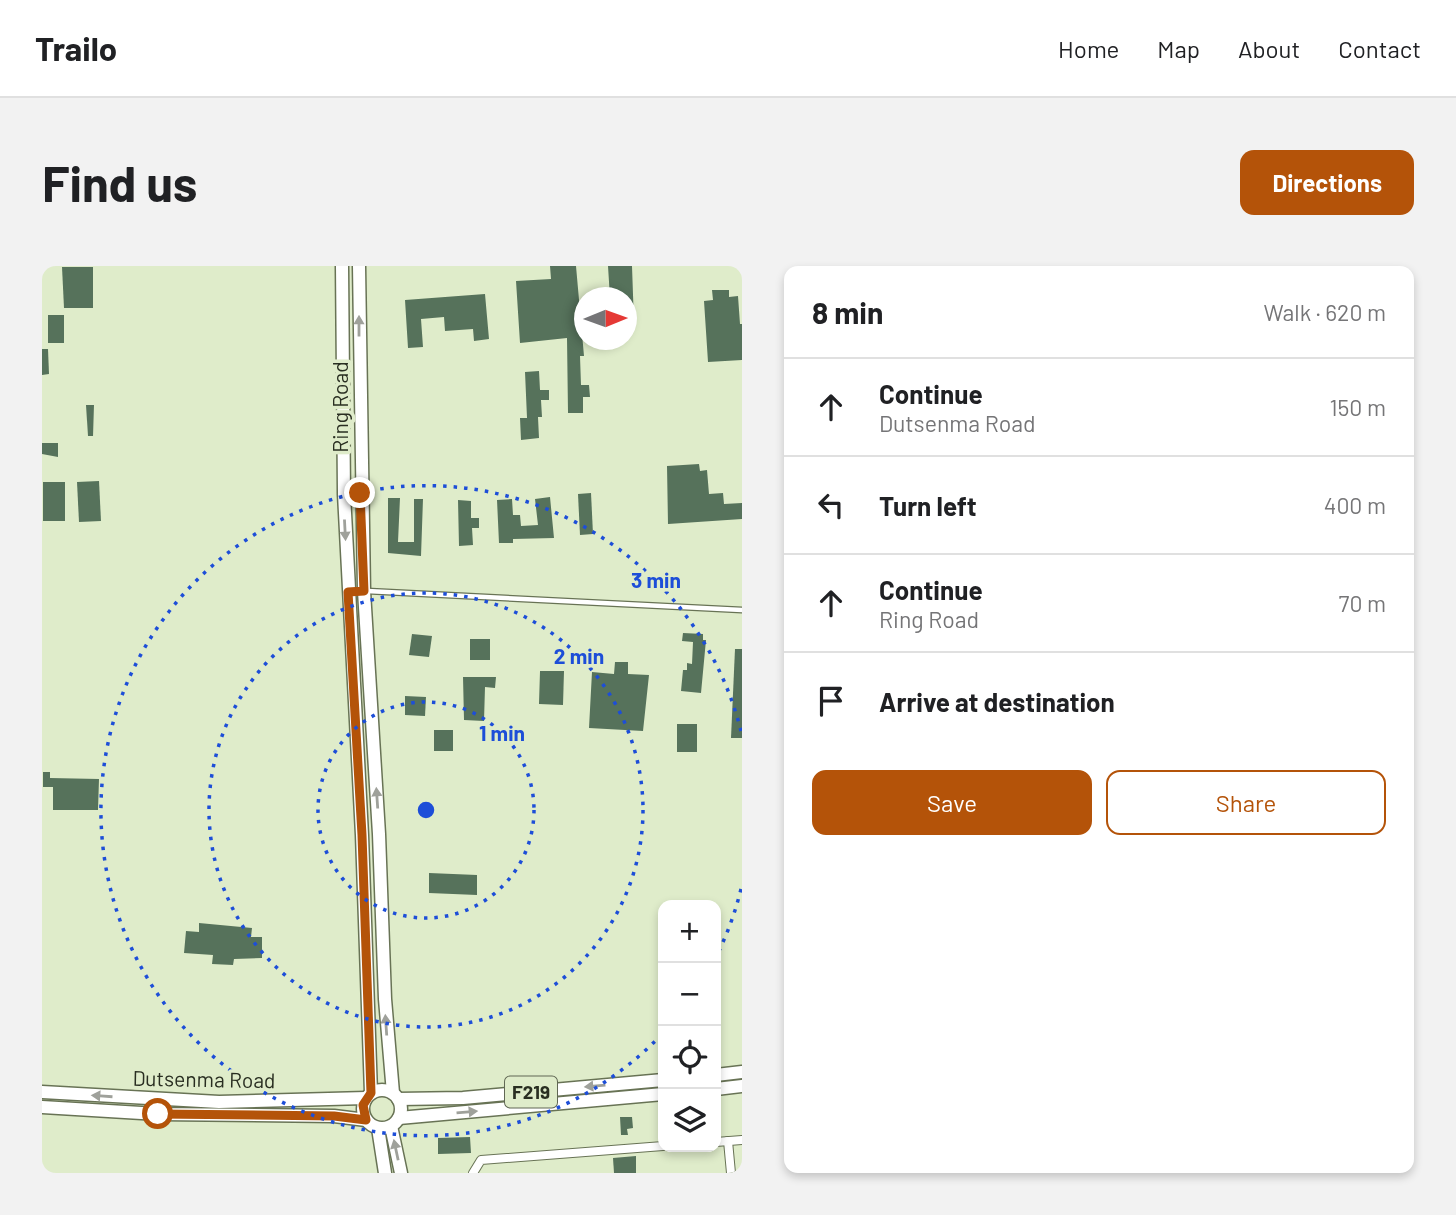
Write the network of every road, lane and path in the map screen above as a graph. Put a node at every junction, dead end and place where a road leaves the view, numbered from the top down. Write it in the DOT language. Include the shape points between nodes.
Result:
graph roads {
  1 [pos="342,266"];
  2 [pos="359,266"];
  3 [pos="364,591"];
  4 [pos="348,592"];
  5 [pos="742,610"];
  6 [pos="742,1073"];
  7 [pos="721,1075"];
  8 [pos="658,1080"];
  9 [pos="742,1086"];
  10 [pos="721,1088"];
  11 [pos="42,1092"];
  12 [pos="368,1095"];
  13 [pos="658,1095"];
  14 [pos="395,1096"];
  15 [pos="42,1107"];
  16 [pos="366,1120"];
  17 [pos="389,1124"];
  18 [pos="742,1140"];
  19 [pos="728,1141"];
  20 [pos="721,1142"];
  21 [pos="658,1146"];
  22 [pos="385,1173"];
  23 [pos="401,1173"];
  24 [pos="473,1173"];
  25 [pos="732,1173"];
  1 -- 4 [label="main road, one-way"];
  3 -- 2 [label="main road, Ring Road, one-way"];
  3 -- 4 [label="lane"];
  3 -- 5 [label="lane"];
  14 -- 3 [label="main road, Ring Road, one-way" via="385,999"];
  4 -- 12 [label="main road" via="362,835"];
  6 -- 7 [label="main road"];
  8 -- 14 [label="main road, F219, one-way" via="463,1098"];
  9 -- 10 [label="main road"];
  12 -- 11 [label="main road, Dutsenma Road / F219, one-way" via="219,1102"];
  12 -- 14 [label="main road, F219" via="378,1090"];
  12 -- 16 [label="main road" via="363,1105"];
  17 -- 13 [label="main road, F219, one-way"];
  14 -- 17 [label="main road"];
  15 -- 16 [label="main road, Dutsenma Road"];
  16 -- 17 [label="main road"];
  17 -- 22 [label="main road"];
  23 -- 17 [label="main road, one-way"];
  18 -- 19 [label="street"];
  19 -- 20 [label="street"];
  19 -- 25 [label="street"];
  21 -- 24 [label="street" via="481,1160"];
}
